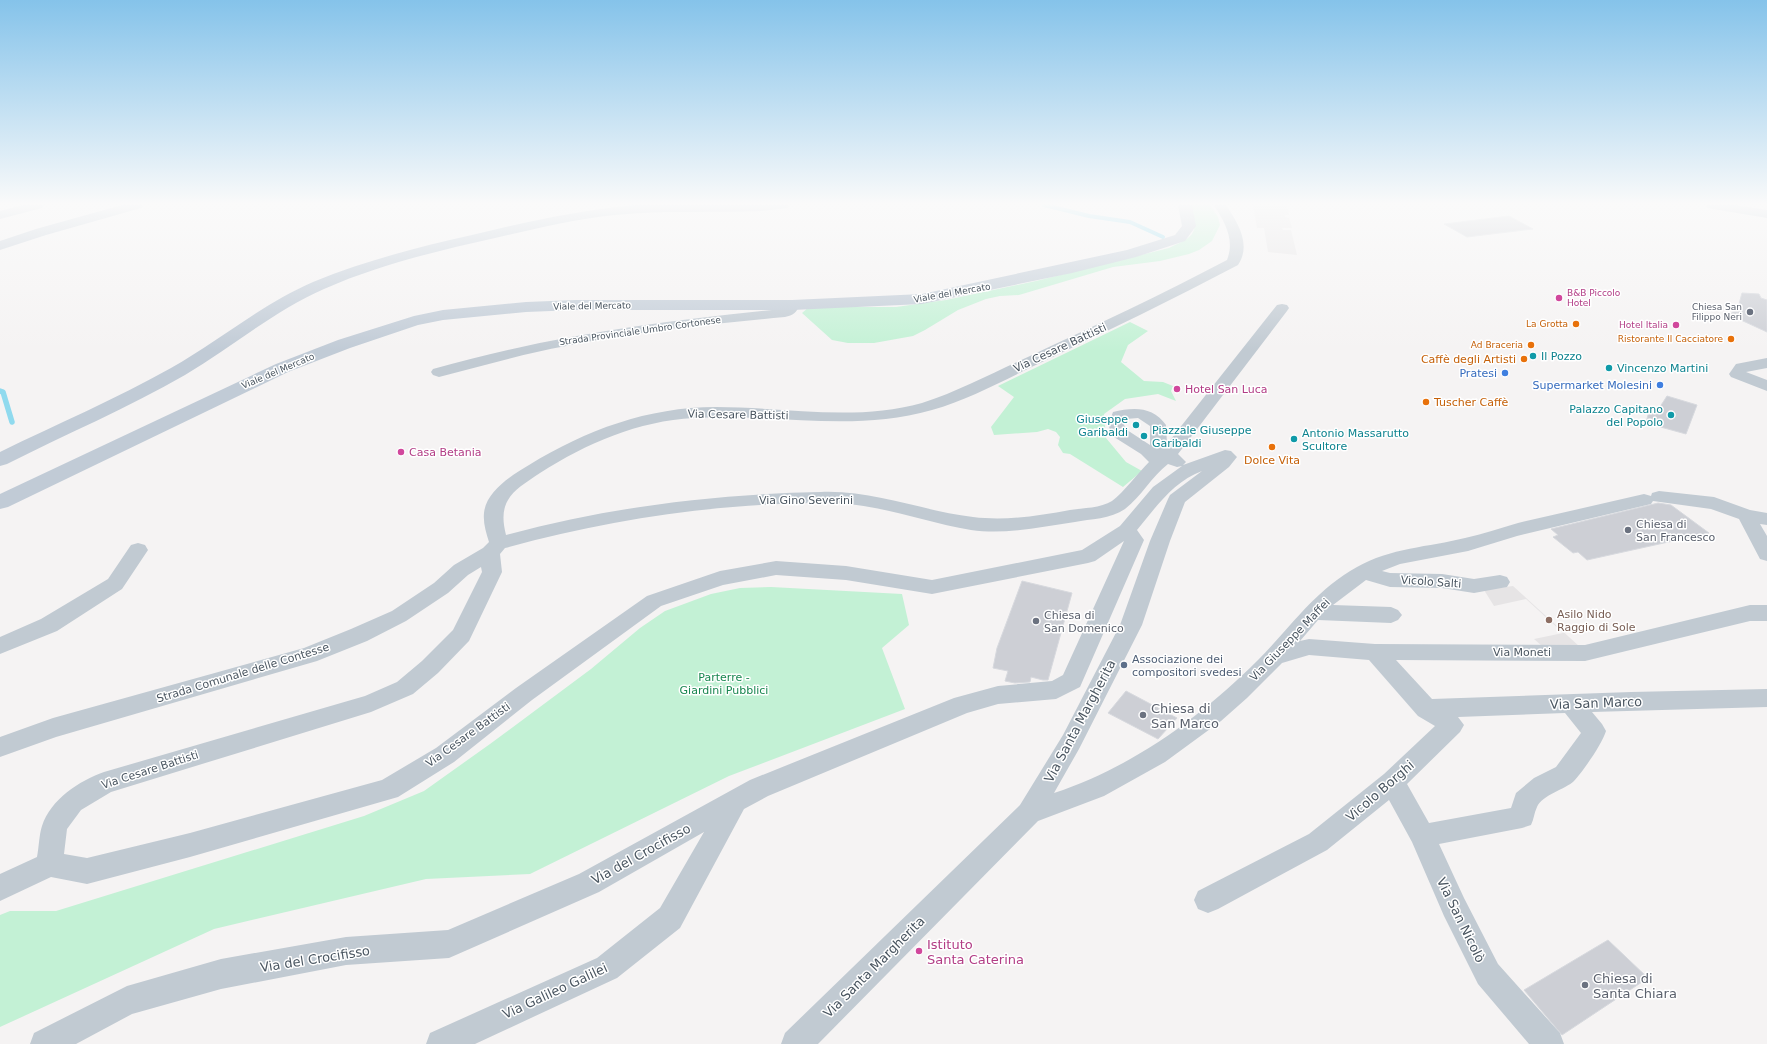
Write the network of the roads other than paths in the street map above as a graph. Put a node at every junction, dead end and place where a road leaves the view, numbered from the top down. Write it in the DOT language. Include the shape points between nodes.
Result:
graph roads {
  1 [pos="417,254"];
  2 [pos="1132,254"];
  3 [pos="1236,254"];
  4 [pos="792,305"];
  5 [pos="1282,308"];
  6 [pos="1767,363"];
  7 [pos="439,372"];
  8 [pos="1767,386"];
  9 [pos="1225,455"];
  10 [pos="0,460"];
  11 [pos="1158,464"];
  12 [pos="1184,473"];
  13 [pos="0,502"];
  14 [pos="1746,515"];
  15 [pos="1767,519"];
  16 [pos="1127,530"];
  17 [pos="494,548"];
  18 [pos="138,550"];
  19 [pos="1767,554"];
  20 [pos="1363,572"];
  21 [pos="1500,582"];
  22 [pos="1313,612"];
  23 [pos="1767,613"];
  24 [pos="1391,615"];
  25 [pos="0,646"];
  26 [pos="1375,652"];
  27 [pos="1274,657"];
  28 [pos="1767,698"];
  29 [pos="1570,703"];
  30 [pos="1426,709"];
  31 [pos="0,747"];
  32 [pos="1393,782"];
  33 [pos="735,802"];
  34 [pos="1029,813"];
  35 [pos="1422,836"];
  36 [pos="49,864"];
  37 [pos="0,888"];
  38 [pos="1208,900"];
  39 [pos="45,1044"];
  40 [pos="441,1044"];
  41 [pos="796,1044"];
  42 [pos="1549,1044"];
  1 -- 10 [label="main road" via="340,277 280,304 178,371"];
  2 -- 4 [label="main road, Viale del Mercato" via="922,299"];
  3 -- 17 [label="street, Via Cesare Battisti" via="1233,262 1106,327 967,391 912,410 861,417 688,413 641,420 616,428 567,449 524,476 504,493 495,506"];
  4 -- 7 [label="street, Strada Provinciale Umbro Cortonese" via="791,310 785,313 700,321 590,337 485,358"];
  4 -- 13 [label="main road, Viale del Mercato" via="526,307 443,315 414,321 282,368"];
  5 -- 11 [label="street, Via Gino Severini"];
  6 -- 8 [label="street" via="1741,367 1737,374"];
  9 -- 12 [label="street, Via Cesare Battisti"];
  9 -- 34 [label="street, Via Santa Margherita" via="1228,457 1223,463 1177,499 1130,625 1071,742"];
  11 -- 12 [label="street"];
  11 -- 17 [label="street, Via Gino Severini" via="1118,506 1104,511 1018,524 978,524 889,504 843,498 771,500 699,504 607,517"];
  12 -- 16 [label="street, Via Cesare Battisti" via="1159,491"];
  14 -- 15 [label="street, Via Giuseppe Maffei"];
  14 -- 19 [label="street"];
  14 -- 20 [label="street, Via Giuseppe Maffei" via="1714,503 1651,499 1514,530 1462,546 1410,555 1376,565"];
  16 -- 33 [label="street, Via del Crocifisso" via="1134,540 1072,680 1056,690 998,695 962,705 759,788"];
  16 -- 36 [label="street, Via Cesare Battisti" via="1088,556 932,587 846,573 776,568 720,578 654,601 524,694 445,755 390,789 87,871"];
  17 -- 31 [label="street, Strada Comunale delle Contesse" via="461,570 442,588 399,616 309,656 53,728"];
  17 -- 36 [label="street, Via Cesare Battisti" via="492,572 461,635 405,688 372,703 104,783 72,802 55,826"];
  18 -- 25 [label="street" via="116,584 49,625"];
  20 -- 21 [label="street, Vicolo Salti" via="1390,580 1442,581 1474,586"];
  20 -- 22 [label="street, Via Giuseppe Maffei" via="1346,583"];
  22 -- 24 [label="street"];
  22 -- 27 [label="street, Via Giuseppe Maffei"];
  23 -- 26 [label="street, Via Moneti" via="1750,613 1585,653"];
  26 -- 27 [label="street, Via Moneti" via="1309,647"];
  26 -- 30 [label="street, Vicolo Borghi"];
  27 -- 34 [label="street, Via Giuseppe Maffei" via="1241,691 1169,748 1111,781 1065,802"];
  28 -- 29 [label="street, Via San Marco"];
  29 -- 30 [label="street, Via San Marco"];
  29 -- 35 [label="street" via="1594,731 1592,737 1566,774 1543,786 1526,801 1522,817"];
  30 -- 32 [label="street, Vicolo Borghi" via="1452,725"];
  32 -- 35 [label="street, Via San Nicolò"];
  32 -- 38 [label="street, Vicolo Borghi" via="1318,842"];
  33 -- 39 [label="street, Via del Crocifisso" via="589,883 449,944 346,951 221,974 127,1002"];
  33 -- 40 [label="street, Via Galileo Galilei" via="670,918 608,968"];
  34 -- 41 [label="street, Via Santa Margherita"];
  35 -- 42 [label="street, Via San Nicolò" via="1488,974"];
  36 -- 37 [label="street"];
}
